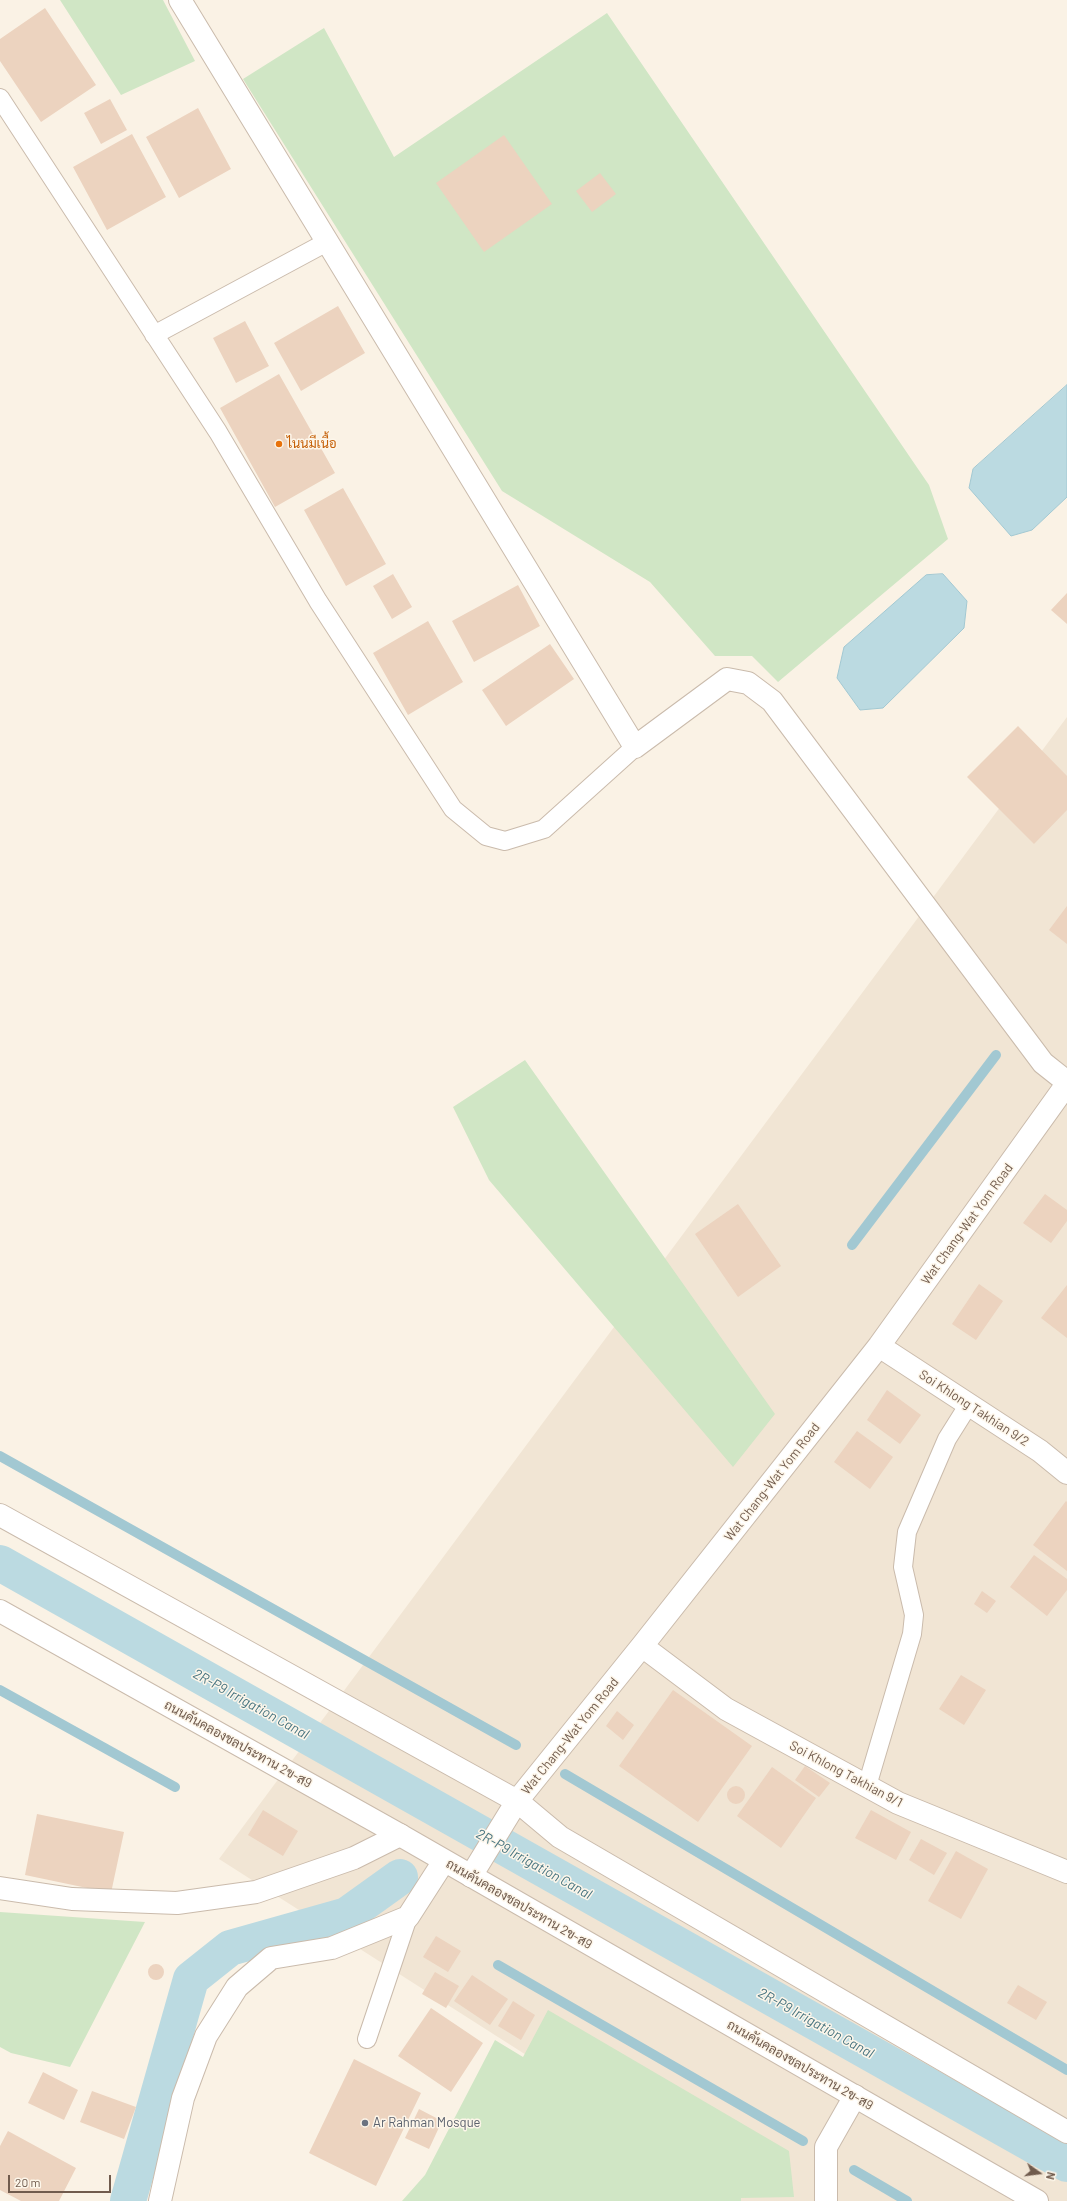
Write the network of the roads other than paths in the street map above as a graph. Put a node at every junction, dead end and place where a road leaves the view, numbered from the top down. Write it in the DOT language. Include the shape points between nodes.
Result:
graph roads {
  1 [pos="180,0"];
  2 [pos="0,98"];
  3 [pos="327,242"];
  4 [pos="154,335"];
  5 [pos="635,747"];
  6 [pos="1067,1083"];
  7 [pos="879,1346"];
  8 [pos="969,1404"];
  9 [pos="1067,1473"];
  10 [pos="0,1515"];
  11 [pos="0,1611"];
  12 [pos="642,1646"];
  13 [pos="867,1786"];
  14 [pos="511,1810"];
  15 [pos="400,1835"];
  16 [pos="444,1861"];
  17 [pos="476,1869"];
  18 [pos="1067,1872"];
  19 [pos="0,1888"];
  20 [pos="408,1917"];
  21 [pos="367,2039"];
  22 [pos="854,2096"];
  23 [pos="1067,2132"];
  24 [pos="160,2201"];
  25 [pos="826,2201"];
  26 [pos="1037,2201"];
  1 -- 3 [label="street"];
  2 -- 4 [label="lane"];
  3 -- 4 [label="lane"];
  3 -- 5 [label="street"];
  4 -- 5 [label="lane" via="218,432 318,601 453,809 486,836 505,841 544,829"];
  5 -- 6 [label="street" via="727,679 748,683 772,701 1043,1063"];
  6 -- 7 [label="street, Wat Chang-Wat Yom Road"];
  7 -- 8 [label="street, Soi Khlong Takhian 9/2"];
  7 -- 12 [label="street, Wat Chang-Wat Yom Road"];
  8 -- 9 [label="street, Soi Khlong Takhian 9/2" via="1040,1451"];
  8 -- 13 [label="lane" via="946,1439 907,1532 903,1567 914,1615 912,1634"];
  10 -- 14 [label="street"];
  11 -- 15 [label="street, ถนนคันคลองชลประทาน 2ข-ส9"];
  12 -- 13 [label="street, Soi Khlong Takhian 9/1" via="726,1709"];
  12 -- 14 [label="street, Wat Chang-Wat Yom Road"];
  13 -- 18 [label="street, Soi Khlong Takhian 9/1" via="898,1803"];
  14 -- 17 [label="street, Wat Chang-Wat Yom Road"];
  14 -- 23 [label="street"];
  15 -- 16 [label="street, ถนนคันคลองชลประทาน 2ข-ส9"];
  15 -- 19 [label="street" via="354,1858 256,1892 177,1903 72,1899"];
  16 -- 17 [label="street, ถนนคันคลองชลประทาน 2ข-ส9"];
  16 -- 20 [label="street"];
  17 -- 22 [label="street, ถนนคันคลองชลประทาน 2ข-ส9"];
  20 -- 21 [label="lane"];
  20 -- 24 [label="street" via="332,1948 271,1958 237,1987 206,2036 183,2098"];
  22 -- 25 [label="street" via="826,2147"];
  22 -- 26 [label="street, ถนนคันคลองชลประทาน 2ข-ส9"];
}
